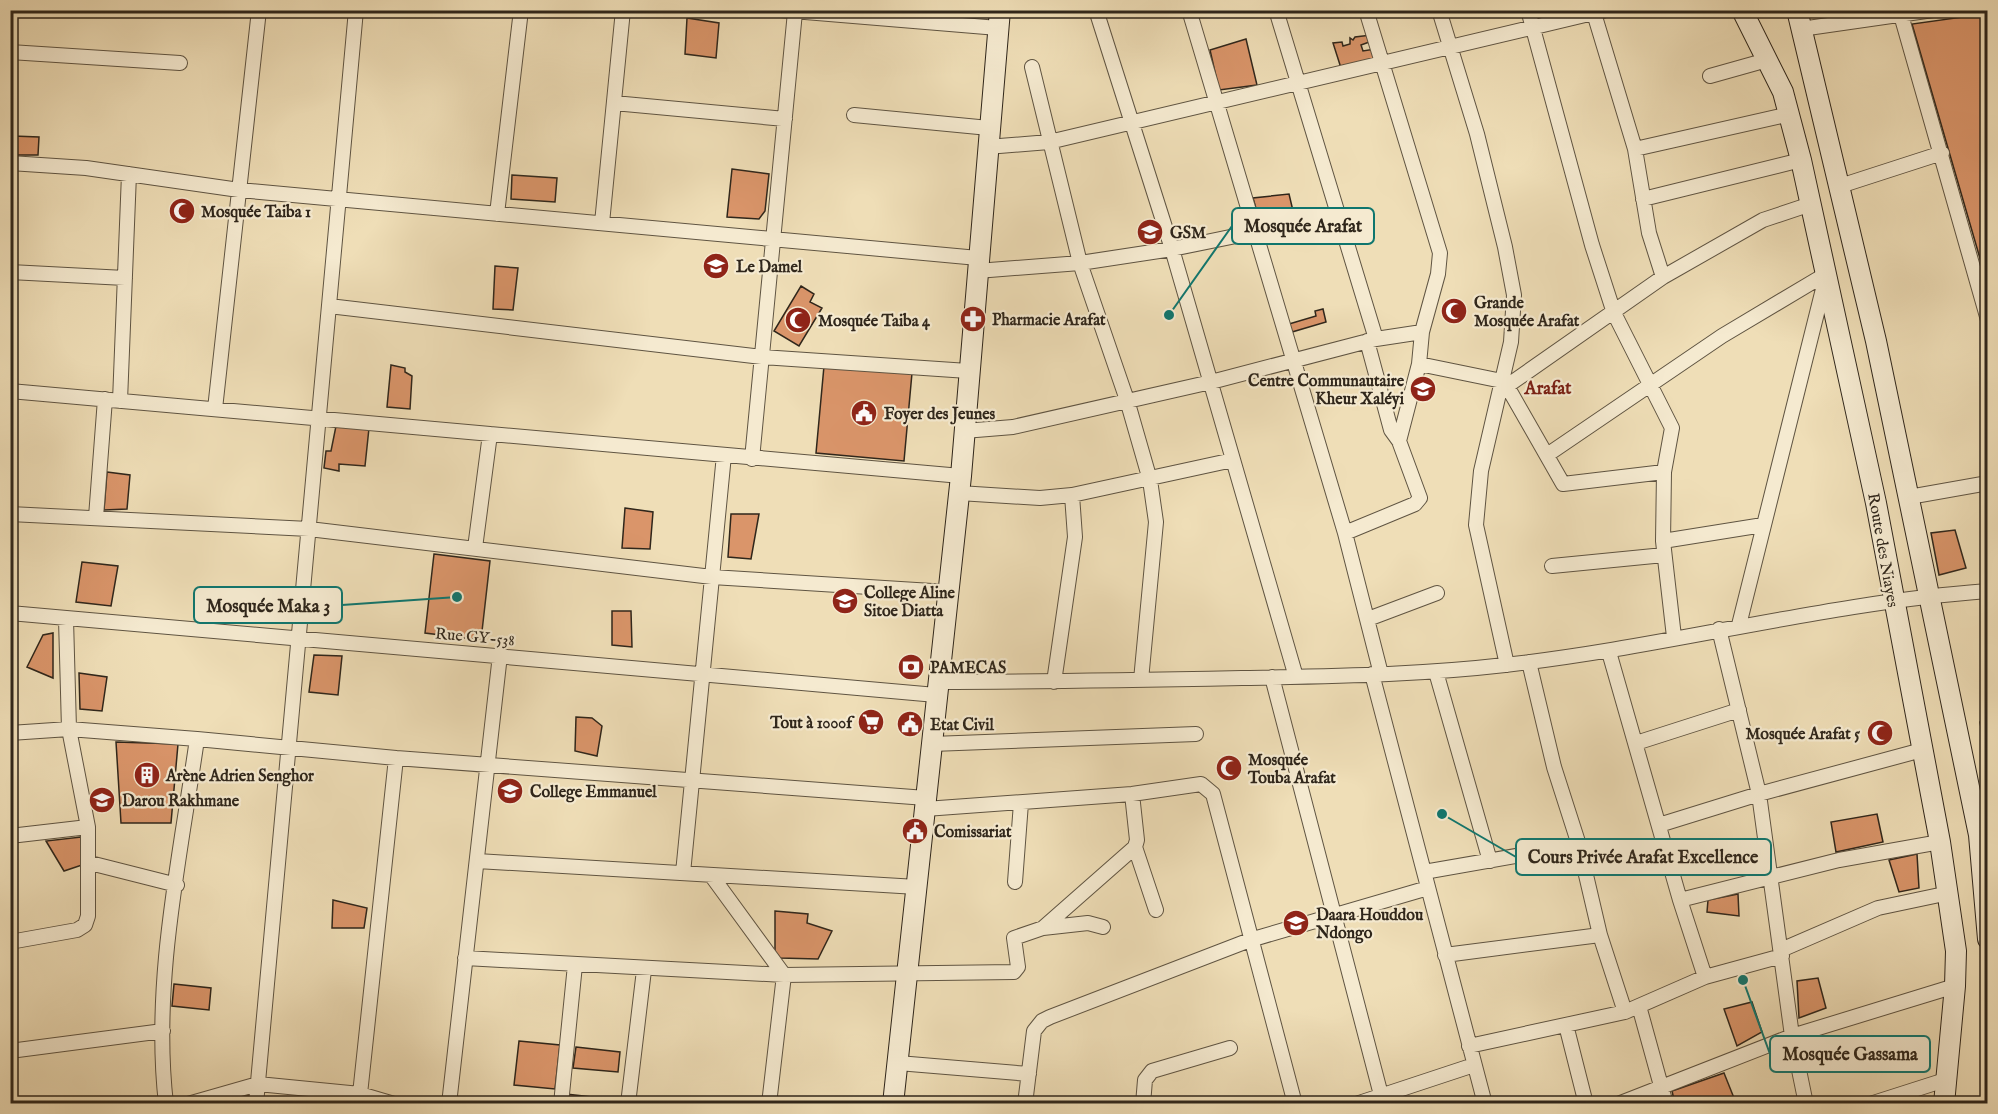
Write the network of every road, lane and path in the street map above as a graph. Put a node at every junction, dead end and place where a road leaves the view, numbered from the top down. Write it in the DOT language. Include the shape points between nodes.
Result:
graph roads {
  1 [pos="259,10"];
  2 [pos="356,10"];
  3 [pos="521,10"];
  4 [pos="623,10"];
  5 [pos="1096,10"];
  6 [pos="1189,10"];
  7 [pos="1276,10"];
  8 [pos="1366,10"];
  9 [pos="1439,10"];
  10 [pos="1528,10"];
  11 [pos="1742,10"];
  12 [pos="1933,10"];
  13 [pos="788,11"];
  14 [pos="1598,12"];
  15 [pos="1901,15"];
  16 [pos="999,20"];
  17 [pos="1799,20"];
  18 [pos="1533,27"];
  19 [pos="1450,46"];
  20 [pos="10,52"];
  21 [pos="1767,60"];
  22 [pos="180,63"];
  23 [pos="1384,64"];
  24 [pos="1032,67"];
  25 [pos="1710,76"];
  26 [pos="1300,83"];
  27 [pos="614,103"];
  28 [pos="1216,103"];
  29 [pos="1790,114"];
  30 [pos="854,115"];
  31 [pos="785,119"];
  32 [pos="1133,123"];
  33 [pos="989,128"];
  34 [pos="1049,142"];
  35 [pos="987,147"];
  36 [pos="1635,149"];
  37 [pos="1942,153"];
  38 [pos="1802,160"];
  39 [pos="10,163"];
  40 [pos="129,174"];
  41 [pos="1840,186"];
  42 [pos="239,190"];
  43 [pos="339,199"];
  44 [pos="1643,199"];
  45 [pos="1811,204"];
  46 [pos="497,214"];
  47 [pos="1338,215"];
  48 [pos="602,223"];
  49 [pos="1255,231"];
  50 [pos="773,241"];
  51 [pos="1172,249"];
  52 [pos="1080,263"];
  53 [pos="977,264"];
  54 [pos="10,272"];
  55 [pos="1826,274"];
  56 [pos="1663,277"];
  57 [pos="125,278"];
  58 [pos="1985,296"];
  59 [pos="329,306"];
  60 [pos="1614,313"];
  61 [pos="1988,320"];
  62 [pos="1422,332"];
  63 [pos="1372,340"];
  64 [pos="762,357"];
  65 [pos="1294,360"];
  66 [pos="1419,364"];
  67 [pos="969,371"];
  68 [pos="1211,382"];
  69 [pos="1504,383"];
  70 [pos="1651,384"];
  71 [pos="10,391"];
  72 [pos="105,399"];
  73 [pos="1127,400"];
  74 [pos="120,401"];
  75 [pos="215,409"];
  76 [pos="319,418"];
  77 [pos="964,431"];
  78 [pos="490,434"];
  79 [pos="1399,441"];
  80 [pos="724,455"];
  81 [pos="1547,455"];
  82 [pos="752,459"];
  83 [pos="1233,460"];
  84 [pos="1664,472"];
  85 [pos="1150,480"];
  86 [pos="1988,483"];
  87 [pos="960,485"];
  88 [pos="1072,495"];
  89 [pos="1910,497"];
  90 [pos="10,514"];
  91 [pos="96,517"];
  92 [pos="1763,525"];
  93 [pos="309,529"];
  94 [pos="1345,533"];
  95 [pos="475,548"];
  96 [pos="1664,548"];
  97 [pos="1552,566"];
  98 [pos="712,577"];
  99 [pos="1988,591"];
  100 [pos="948,592"];
  101 [pos="1437,593"];
  102 [pos="1929,595"];
  103 [pos="1893,599"];
  104 [pos="10,613"];
  105 [pos="66,619"];
  106 [pos="1368,619"];
  107 [pos="1739,625"];
  108 [pos="1719,629"];
  109 [pos="299,636"];
  110 [pos="1674,637"];
  111 [pos="1609,652"];
  112 [pos="500,655"];
  113 [pos="1528,662"];
  114 [pos="1507,665"];
  115 [pos="1436,672"];
  116 [pos="702,674"];
  117 [pos="1376,674"];
  118 [pos="1272,677"];
  119 [pos="1296,677"];
  120 [pos="1141,680"];
  121 [pos="1054,682"];
  122 [pos="937,689"];
  123 [pos="1739,710"];
  124 [pos="69,729"];
  125 [pos="10,733"];
  126 [pos="1196,734"];
  127 [pos="197,739"];
  128 [pos="1636,743"];
  129 [pos="932,744"];
  130 [pos="289,746"];
  131 [pos="1922,750"];
  132 [pos="396,758"];
  133 [pos="488,765"];
  134 [pos="692,781"];
  135 [pos="1132,794"];
  136 [pos="1759,794"];
  137 [pos="1021,803"];
  138 [pos="926,804"];
  139 [pos="1659,825"];
  140 [pos="88,827"];
  141 [pos="1983,834"];
  142 [pos="10,836"];
  143 [pos="1940,842"];
  144 [pos="1579,845"];
  145 [pos="1135,847"];
  146 [pos="477,861"];
  147 [pos="1490,861"];
  148 [pos="90,863"];
  149 [pos="1424,872"];
  150 [pos="683,873"];
  151 [pos="711,875"];
  152 [pos="1769,878"];
  153 [pos="1015,882"];
  154 [pos="177,885"];
  155 [pos="917,887"];
  156 [pos="1428,888"];
  157 [pos="1948,893"];
  158 [pos="1680,900"];
  159 [pos="1156,910"];
  160 [pos="1334,915"];
  161 [pos="1103,927"];
  162 [pos="1043,928"];
  163 [pos="1600,934"];
  164 [pos="1988,939"];
  165 [pos="1250,940"];
  166 [pos="10,942"];
  167 [pos="1781,953"];
  168 [pos="1445,955"];
  169 [pos="465,958"];
  170 [pos="575,965"];
  171 [pos="644,970"];
  172 [pos="907,974"];
  173 [pos="784,975"];
  174 [pos="1706,977"];
  175 [pos="1955,986"];
  176 [pos="1639,1006"];
  177 [pos="1626,1012"];
  178 [pos="1566,1025"];
  179 [pos="163,1031"];
  180 [pos="1792,1036"];
  181 [pos="1469,1046"];
  182 [pos="1230,1048"];
  183 [pos="10,1051"];
  184 [pos="898,1064"];
  185 [pos="1474,1065"];
  186 [pos="1029,1074"];
  187 [pos="1945,1080"];
  188 [pos="258,1084"];
  189 [pos="1661,1086"];
  190 [pos="360,1094"];
  191 [pos="1381,1095"];
  192 [pos="387,1103"];
  193 [pos="166,1104"];
  194 [pos="188,1104"];
  195 [pos="256,1104"];
  196 [pos="449,1104"];
  197 [pos="561,1104"];
  198 [pos="628,1104"];
  199 [pos="770,1104"];
  200 [pos="893,1104"];
  201 [pos="1025,1104"];
  202 [pos="1143,1104"];
  203 [pos="1295,1104"];
  204 [pos="1356,1104"];
  205 [pos="1485,1104"];
  206 [pos="1586,1104"];
  207 [pos="1618,1104"];
  208 [pos="1666,1104"];
  209 [pos="1806,1104"];
  210 [pos="1870,1104"];
  211 [pos="1944,1104"];
  1 -- 42 [label="street"];
  2 -- 43 [label="street"];
  3 -- 46 [label="street"];
  4 -- 27 [label="street"];
  5 -- 32 [label="street"];
  6 -- 28 [label="street"];
  7 -- 26 [label="street"];
  8 -- 23 [label="street"];
  9 -- 19 [label="street"];
  10 -- 18 [label="street"];
  11 -- 21 [label="main road, Route des Niayes"];
  12 -- 15 [label="street"];
  13 -- 16 [label="street"];
  13 -- 31 [label="street"];
  14 -- 18 [label="street"];
  14 -- 36 [label="street"];
  15 -- 17 [label="street"];
  15 -- 37 [label="street"];
  16 -- 33 [label="main road"];
  17 -- 41 [label="main road, Route des Niayes"];
  18 -- 19 [label="street"];
  18 -- 60 [label="street"];
  19 -- 23 [label="street"];
  19 -- 69 [label="street" via="1477,134 1514,295"];
  20 -- 22 [label="street"];
  21 -- 25 [label="street"];
  21 -- 29 [label="main road, Route des Niayes" via="1784,92"];
  23 -- 26 [label="street"];
  23 -- 62 [label="street" via="1440,253"];
  24 -- 34 [label="street"];
  26 -- 28 [label="street"];
  26 -- 47 [label="street"];
  27 -- 31 [label="street"];
  27 -- 48 [label="street"];
  28 -- 32 [label="street"];
  28 -- 49 [label="street"];
  29 -- 36 [label="street"];
  29 -- 38 [label="main road, Route des Niayes"];
  30 -- 33 [label="street"];
  31 -- 50 [label="street"];
  32 -- 34 [label="street"];
  32 -- 51 [label="street"];
  33 -- 35 [label="main road"];
  34 -- 35 [label="street"];
  34 -- 52 [label="street"];
  35 -- 53 [label="main road"];
  36 -- 44 [label="street"];
  37 -- 41 [label="street"];
  37 -- 58 [label="street"];
  38 -- 44 [label="street"];
  38 -- 45 [label="main road, Route des Niayes"];
  39 -- 40 [label="street"];
  40 -- 42 [label="street"];
  40 -- 57 [label="street"];
  41 -- 89 [label="main road, Route des Niayes"];
  42 -- 43 [label="street"];
  42 -- 75 [label="street"];
  43 -- 46 [label="street"];
  43 -- 59 [label="street"];
  44 -- 56 [label="street"];
  45 -- 55 [label="main road, Route des Niayes"];
  45 -- 56 [label="street" via="1763,220"];
  46 -- 48 [label="street"];
  47 -- 49 [label="street"];
  47 -- 63 [label="street"];
  48 -- 50 [label="street"];
  49 -- 51 [label="street"];
  49 -- 65 [label="street"];
  50 -- 53 [label="street"];
  50 -- 64 [label="street"];
  51 -- 52 [label="street"];
  51 -- 68 [label="street"];
  52 -- 53 [label="street"];
  52 -- 73 [label="street"];
  53 -- 67 [label="main road"];
  54 -- 57 [label="street"];
  55 -- 70 [label="street"];
  55 -- 92 [label="street"];
  55 -- 103 [label="main road, Route des Niayes"];
  56 -- 60 [label="street"];
  57 -- 74 [label="street"];
  58 -- 61 [label="street"];
  59 -- 64 [label="street"];
  59 -- 76 [label="street"];
  60 -- 69 [label="street"];
  60 -- 70 [label="street"];
  62 -- 63 [label="street"];
  62 -- 66 [label="street"];
  63 -- 65 [label="street"];
  63 -- 79 [label="street" via="1392,430"];
  64 -- 67 [label="street"];
  64 -- 82 [label="street"];
  65 -- 68 [label="street"];
  65 -- 94 [label="street"];
  66 -- 69 [label="street"];
  66 -- 79 [label="street"];
  67 -- 77 [label="main road"];
  68 -- 73 [label="street"];
  68 -- 83 [label="street"];
  69 -- 81 [label="street"];
  69 -- 114 [label="street" via="1480,471 1476,525"];
  70 -- 81 [label="street"];
  70 -- 84 [label="street" via="1672,428"];
  71 -- 72 [label="street"];
  72 -- 74 [label="street"];
  72 -- 91 [label="street"];
  73 -- 77 [label="street" via="1013,427"];
  73 -- 85 [label="street"];
  74 -- 75 [label="street"];
  75 -- 76 [label="street"];
  76 -- 78 [label="street"];
  76 -- 93 [label="street"];
  77 -- 87 [label="main road"];
  78 -- 80 [label="street"];
  78 -- 95 [label="street"];
  79 -- 94 [label="street" via="1420,498 1415,504"];
  80 -- 82 [label="street"];
  80 -- 98 [label="street"];
  81 -- 84 [label="street" via="1560,482 1567,485"];
  82 -- 87 [label="street"];
  83 -- 85 [label="street"];
  83 -- 119 [label="street"];
  84 -- 96 [label="street"];
  85 -- 88 [label="street"];
  85 -- 120 [label="street" via="1156,522"];
  86 -- 89 [label="street"];
  87 -- 88 [label="street" via="1040,498"];
  87 -- 100 [label="main road"];
  88 -- 121 [label="street" via="1075,537"];
  89 -- 102 [label="main road, Route des Niayes"];
  90 -- 91 [label="street"];
  91 -- 93 [label="street"];
  92 -- 96 [label="street"];
  92 -- 107 [label="street"];
  93 -- 95 [label="street"];
  93 -- 109 [label="street"];
  94 -- 106 [label="street"];
  95 -- 98 [label="street"];
  96 -- 97 [label="street"];
  96 -- 110 [label="street"];
  98 -- 100 [label="street"];
  98 -- 116 [label="street"];
  99 -- 102 [label="street, Rue GY-538"];
  100 -- 122 [label="main road"];
  101 -- 106 [label="street"];
  102 -- 103 [label="street, Rue GY-538"];
  102 -- 141 [label="main road, Route des Niayes"];
  103 -- 107 [label="street, Rue GY-538"];
  103 -- 131 [label="main road, Route des Niayes"];
  104 -- 105 [label="street, Rue GY-538"];
  105 -- 109 [label="street, Rue GY-538"];
  105 -- 124 [label="street"];
  106 -- 117 [label="street"];
  107 -- 108 [label="street, Rue GY-538"];
  108 -- 110 [label="street, Rue GY-538"];
  108 -- 123 [label="street"];
  109 -- 112 [label="street, Rue GY-538"];
  109 -- 130 [label="street"];
  110 -- 111 [label="street, Rue GY-538"];
  111 -- 113 [label="street, Rue GY-538"];
  111 -- 128 [label="street"];
  112 -- 116 [label="street, Rue GY-538"];
  112 -- 133 [label="street"];
  113 -- 114 [label="street, Rue GY-538"];
  113 -- 144 [label="street" via="1554,767"];
  114 -- 115 [label="street, Rue GY-538"];
  115 -- 117 [label="street, Rue GY-538"];
  115 -- 147 [label="street"];
  116 -- 122 [label="street, Rue GY-538"];
  116 -- 134 [label="street"];
  117 -- 119 [label="street, Rue GY-538"];
  117 -- 149 [label="street"];
  118 -- 119 [label="street, Rue GY-538"];
  118 -- 120 [label="street, Rue GY-538"];
  118 -- 160 [label="street"];
  120 -- 121 [label="street, Rue GY-538"];
  121 -- 122 [label="street, Rue GY-538"];
  122 -- 129 [label="main road"];
  123 -- 128 [label="street"];
  123 -- 136 [label="street"];
  124 -- 125 [label="street"];
  124 -- 127 [label="street"];
  124 -- 140 [label="street"];
  126 -- 129 [label="street"];
  127 -- 130 [label="street"];
  127 -- 154 [label="street"];
  128 -- 139 [label="street"];
  129 -- 138 [label="main road"];
  130 -- 132 [label="street"];
  130 -- 188 [label="street"];
  131 -- 136 [label="street"];
  131 -- 143 [label="main road, Route des Niayes"];
  132 -- 133 [label="street"];
  132 -- 190 [label="street"];
  133 -- 134 [label="street"];
  133 -- 146 [label="street"];
  134 -- 138 [label="street"];
  134 -- 150 [label="street"];
  135 -- 137 [label="street"];
  135 -- 145 [label="street"];
  135 -- 165 [label="street" via="1201,784 1213,794"];
  136 -- 139 [label="street"];
  136 -- 152 [label="street"];
  137 -- 138 [label="street"];
  137 -- 153 [label="street"];
  138 -- 155 [label="main road"];
  139 -- 158 [label="street"];
  140 -- 142 [label="street"];
  140 -- 148 [label="street"];
  141 -- 164 [label="main road, Route des Niayes"];
  143 -- 152 [label="street" via="1839,860"];
  143 -- 157 [label="main road, Route des Niayes"];
  144 -- 147 [label="street"];
  144 -- 163 [label="street"];
  145 -- 159 [label="street"];
  145 -- 162 [label="street"];
  146 -- 150 [label="street"];
  146 -- 169 [label="street"];
  147 -- 149 [label="street"];
  148 -- 154 [label="street"];
  148 -- 166 [label="street" via="85,925 77,930"];
  149 -- 156 [label="street"];
  150 -- 151 [label="street"];
  151 -- 155 [label="street"];
  151 -- 173 [label="street"];
  152 -- 158 [label="street"];
  152 -- 167 [label="street"];
  154 -- 179 [label="street"];
  155 -- 172 [label="main road"];
  156 -- 160 [label="street"];
  156 -- 168 [label="street"];
  157 -- 167 [label="street" via="1878,908"];
  157 -- 175 [label="main road, Route des Niayes" via="1956,951"];
  158 -- 174 [label="street"];
  160 -- 165 [label="street"];
  160 -- 191 [label="street"];
  161 -- 162 [label="street" via="1088,923"];
  162 -- 172 [label="street" via="1014,938 1018,967 1014,972"];
  163 -- 168 [label="street"];
  163 -- 177 [label="street"];
  165 -- 186 [label="street" via="1041,1021 1034,1031"];
  165 -- 203 [label="street"];
  167 -- 174 [label="street"];
  167 -- 180 [label="street"];
  168 -- 181 [label="street"];
  169 -- 170 [label="street"];
  169 -- 196 [label="street"];
  170 -- 171 [label="street"];
  170 -- 197 [label="street"];
  171 -- 173 [label="street"];
  171 -- 198 [label="street"];
  172 -- 173 [label="street"];
  172 -- 184 [label="main road"];
  173 -- 199 [label="street"];
  174 -- 176 [label="street"];
  175 -- 180 [label="street"];
  175 -- 187 [label="main road, Route des Niayes"];
  176 -- 177 [label="street"];
  176 -- 189 [label="street"];
  177 -- 178 [label="street"];
  178 -- 181 [label="street"];
  178 -- 206 [label="street"];
  179 -- 183 [label="street"];
  179 -- 193 [label="street"];
  180 -- 189 [label="street"];
  180 -- 209 [label="street"];
  181 -- 185 [label="street"];
  182 -- 202 [label="street" via="1152,1071 1145,1080"];
  184 -- 186 [label="street"];
  184 -- 200 [label="main road"];
  185 -- 191 [label="street"];
  185 -- 205 [label="street"];
  186 -- 201 [label="street"];
  187 -- 210 [label="street"];
  187 -- 211 [label="main road, Route des Niayes"];
  188 -- 190 [label="street"];
  188 -- 194 [label="street"];
  188 -- 195 [label="street"];
  189 -- 207 [label="street"];
  189 -- 208 [label="street"];
  190 -- 192 [label="street"];
  191 -- 204 [label="street"];
}
